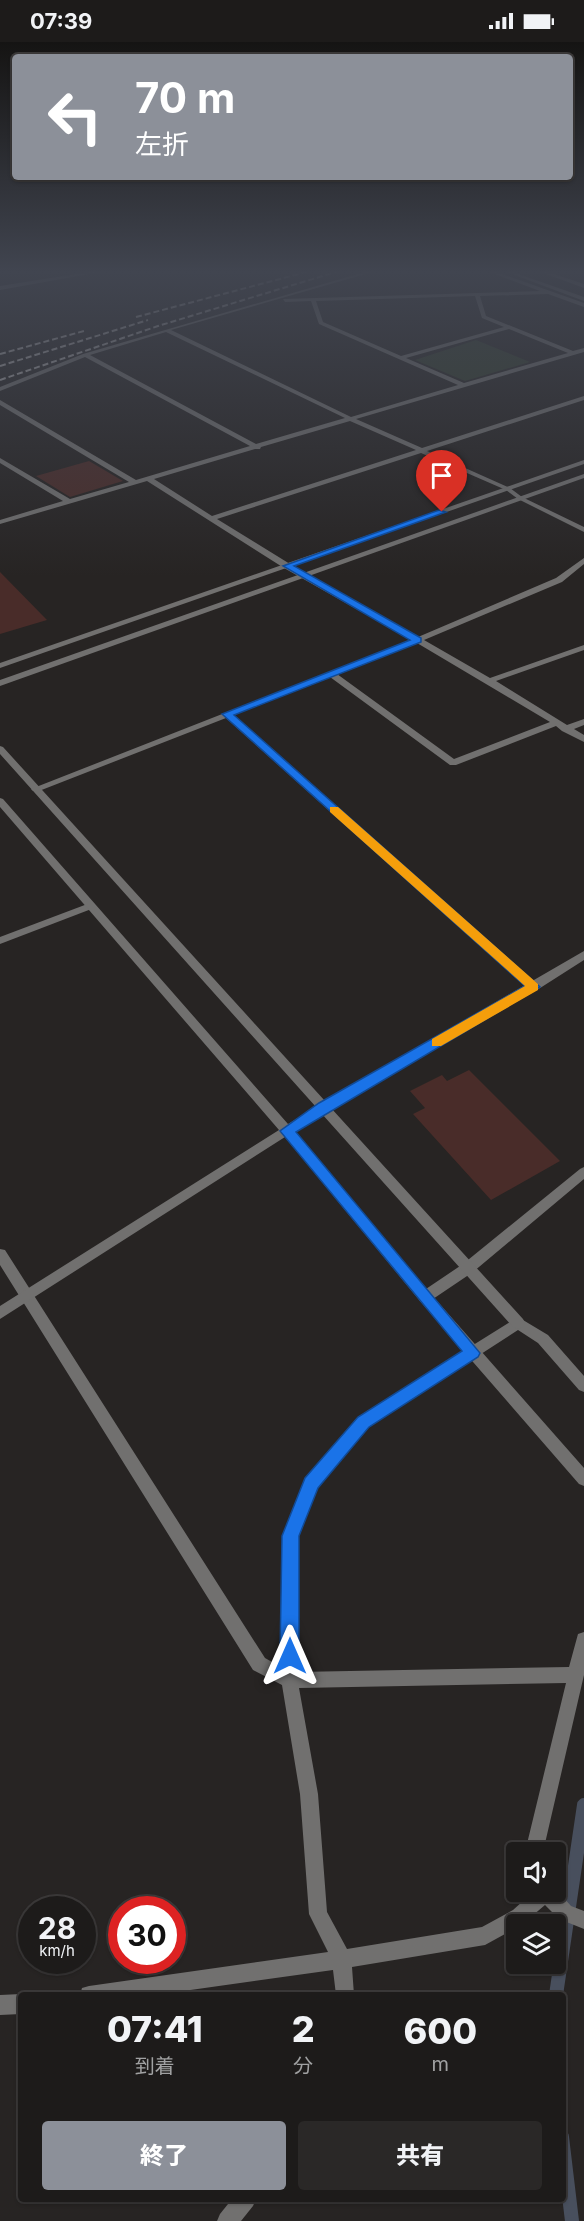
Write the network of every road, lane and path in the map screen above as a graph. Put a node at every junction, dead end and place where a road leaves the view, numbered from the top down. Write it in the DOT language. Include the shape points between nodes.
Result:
graph roads {
  1 [pos="39,373"];
  2 [pos="118,373"];
  3 [pos="255,373"];
  4 [pos="435,373"];
  5 [pos="510,373"];
  6 [pos="465,386"];
  7 [pos="0,388"];
  8 [pos="584,398"];
  9 [pos="0,402"];
  10 [pos="353,420"];
  11 [pos="258,448"];
  12 [pos="424,450"];
  13 [pos="0,460"];
  14 [pos="584,462"];
  15 [pos="584,476"];
  16 [pos="149,479"];
  17 [pos="136,483"];
  18 [pos="508,489"];
  19 [pos="520,498"];
  20 [pos="68,501"];
  21 [pos="213,518"];
  22 [pos="0,522"];
  23 [pos="584,530"];
  24 [pos="584,560"];
  25 [pos="287,566"];
  26 [pos="302,575"];
  27 [pos="418,640"];
  28 [pos="584,647"];
  29 [pos="0,666"];
  30 [pos="331,674"];
  31 [pos="489,681"];
  32 [pos="0,683"];
  33 [pos="227,714"];
  34 [pos="584,722"];
  35 [pos="556,723"];
  36 [pos="565,729"];
  37 [pos="584,739"];
  38 [pos="0,749"];
  39 [pos="36,789"];
  40 [pos="0,801"];
  41 [pos="90,906"];
  42 [pos="0,941"];
  43 [pos="584,955"];
  44 [pos="533,987"];
  45 [pos="324,1107"];
  46 [pos="287,1131"];
  47 [pos="584,1172"];
  48 [pos="0,1254"];
  49 [pos="468,1268"];
  50 [pos="26,1297"];
  51 [pos="425,1297"];
  52 [pos="0,1313"];
  53 [pos="518,1323"];
  54 [pos="472,1353"];
  55 [pos="584,1386"];
  56 [pos="584,1479"];
  57 [pos="584,1640"];
  58 [pos="574,1675"];
  59 [pos="289,1680"];
  60 [pos="536,1842"];
  61 [pos="535,1902"];
  62 [pos="555,1902"];
  63 [pos="584,1920"];
  64 [pos="342,1959"];
  65 [pos="110,1992"];
  66 [pos="345,1992"];
  67 [pos="18,2004"];
  68 [pos="0,2005"];
  69 [pos="243,2202"];
  70 [pos="227,2221"];
  1 -- 7 [label="street"];
  2 -- 11 [label="street"];
  3 -- 10 [label="street"];
  4 -- 6 [label="street"];
  5 -- 6 [label="street"];
  6 -- 10 [label="street"];
  8 -- 12 [label="street"];
  9 -- 17 [label="street"];
  10 -- 11 [label="street"];
  10 -- 12 [label="street"];
  11 -- 16 [label="street"];
  12 -- 18 [label="street"];
  12 -- 21 [label="street"];
  13 -- 20 [label="street"];
  14 -- 18 [label="street"];
  15 -- 19 [label="street"];
  16 -- 17 [label="street"];
  16 -- 21 [label="street"];
  17 -- 20 [label="street"];
  18 -- 19 [label="street"];
  18 -- 25 [label="street"];
  19 -- 23 [label="street"];
  19 -- 26 [label="street"];
  20 -- 22 [label="street"];
  21 -- 25 [label="street"];
  24 -- 27 [label="street" via="559,580"];
  25 -- 26 [label="street"];
  25 -- 29 [label="street"];
  26 -- 27 [label="street"];
  26 -- 32 [label="street"];
  27 -- 30 [label="street"];
  27 -- 31 [label="street"];
  28 -- 31 [label="street"];
  30 -- 33 [label="street"];
  30 -- 35 [label="street" via="453,763"];
  31 -- 35 [label="street"];
  33 -- 39 [label="street"];
  33 -- 44 [label="street"];
  34 -- 36 [label="street"];
  35 -- 36 [label="street"];
  36 -- 37 [label="street"];
  38 -- 39 [label="street"];
  39 -- 45 [label="street"];
  40 -- 41 [label="street"];
  41 -- 42 [label="street"];
  41 -- 46 [label="street"];
  43 -- 44 [label="street"];
  44 -- 45 [label="street"];
  45 -- 46 [label="street"];
  45 -- 49 [label="street"];
  46 -- 50 [label="street"];
  46 -- 51 [label="street"];
  47 -- 49 [label="street"];
  48 -- 50 [label="street"];
  49 -- 51 [label="street"];
  49 -- 53 [label="street"];
  50 -- 52 [label="street"];
  50 -- 59 [label="street" via="259,1664"];
  51 -- 54 [label="street"];
  53 -- 54 [label="street"];
  53 -- 55 [label="street" via="543,1339"];
  54 -- 56 [label="street"];
  54 -- 59 [label="street" via="363,1422 311,1483 291,1536"];
  57 -- 58 [label="street"];
  58 -- 59 [label="street"];
  58 -- 60 [label="street"];
  59 -- 64 [label="street" via="309,1794 318,1914"];
  61 -- 64 [label="street" via="485,1936"];
  62 -- 63 [label="street" via="565,1913"];
  64 -- 65 [label="street"];
  64 -- 66 [label="street"];
  67 -- 68 [label="street"];
  69 -- 70 [label="street"];
}
